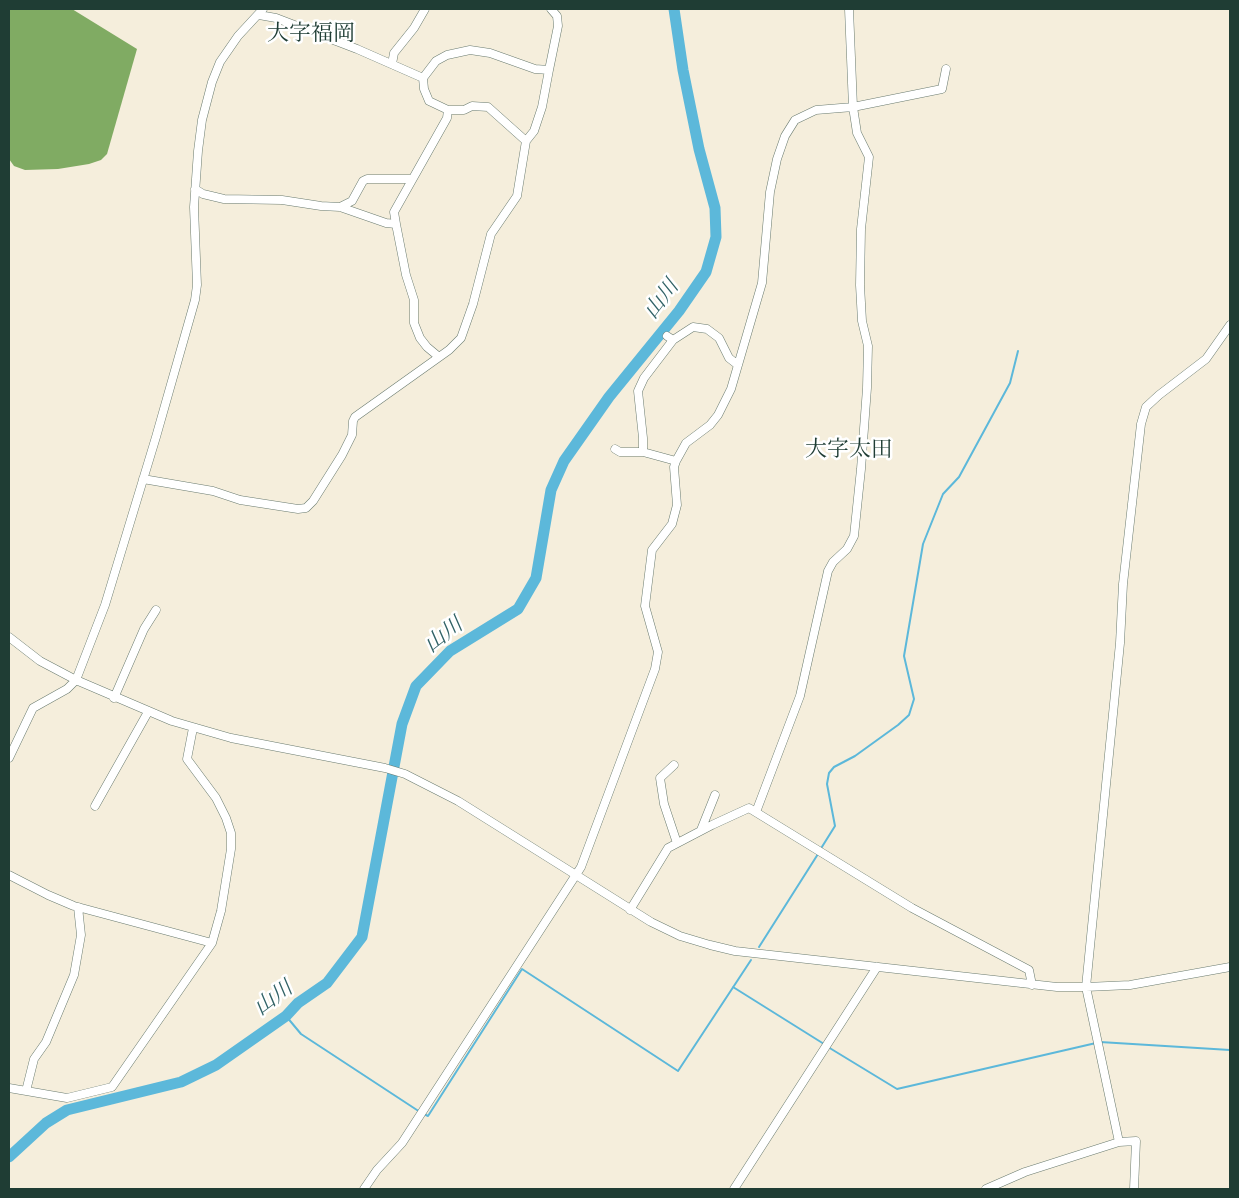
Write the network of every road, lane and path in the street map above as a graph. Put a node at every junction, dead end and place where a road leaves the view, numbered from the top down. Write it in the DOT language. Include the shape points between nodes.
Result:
graph roads {
  1 [pos="425,9"];
  2 [pos="552,9"];
  3 [pos="849,9"];
  4 [pos="261,12"];
  5 [pos="392,64"];
  6 [pos="946,69"];
  7 [pos="549,70"];
  8 [pos="423,78"];
  9 [pos="853,107"];
  10 [pos="448,110"];
  11 [pos="526,141"];
  12 [pos="412,179"];
  13 [pos="195,189"];
  14 [pos="340,207"];
  15 [pos="396,224"];
  16 [pos="1230,325"];
  17 [pos="439,357"];
  18 [pos="738,365"];
  19 [pos="615,450"];
  20 [pos="643,452"];
  21 [pos="676,461"];
  22 [pos="142,479"];
  23 [pos="156,610"];
  24 [pos="9,637"];
  25 [pos="76,680"];
  26 [pos="114,698"];
  27 [pos="148,712"];
  28 [pos="194,728"];
  29 [pos="9,758"];
  30 [pos="674,766"];
  31 [pos="715,795"];
  32 [pos="95,806"];
  33 [pos="756,812"];
  34 [pos="701,830"];
  35 [pos="677,843"];
  36 [pos="9,874"];
  37 [pos="576,876"];
  38 [pos="78,907"];
  39 [pos="630,910"];
  40 [pos="212,943"];
  41 [pos="877,967"];
  42 [pos="1230,967"];
  43 [pos="1032,985"];
  44 [pos="1086,987"];
  45 [pos="9,1088"];
  46 [pos="26,1090"];
  47 [pos="1119,1142"];
  48 [pos="364,1189"];
  49 [pos="734,1189"];
  50 [pos="986,1189"];
  51 [pos="1134,1189"];
  1 -- 5 [label="street" via="394,53"];
  2 -- 7 [label="street" via="558,26"];
  3 -- 9 [label="street"];
  4 -- 5 [label="street"];
  4 -- 13 [label="street" via="233,42 212,82 202,120"];
  5 -- 8 [label="street"];
  6 -- 9 [label="street" via="942,90"];
  7 -- 8 [label="street" via="470,50 436,61"];
  7 -- 11 [label="street" via="542,107 534,130"];
  8 -- 10 [label="street" via="429,101"];
  9 -- 18 [label="street" via="816,110 795,120 785,136 770,192 762,283"];
  9 -- 33 [label="street" via="857,133 868,157 860,285 862,321 868,346 867,388 854,536 828,571 800,696"];
  10 -- 11 [label="street" via="488,107"];
  10 -- 12 [label="street"];
  11 -- 17 [label="street" via="517,196 491,234 464,331 458,343"];
  12 -- 14 [label="street" via="367,179 352,201"];
  12 -- 15 [label="street" via="394,212"];
  13 -- 14 [label="street" via="224,199 282,200"];
  13 -- 22 [label="street" via="195,300"];
  14 -- 15 [label="street"];
  15 -- 17 [label="street" via="414,300 414,324 420,338"];
  16 -- 44 [label="street" via="1206,359 1146,408 1141,424"];
  17 -- 22 [label="street" via="355,417 352,435 342,455 306,508 240,500 213,491"];
  18 -- 20 [label="street" via="729,358 719,338 707,330 692,328 670,338 638,391"];
  18 -- 21 [label="street" via="718,415 686,443"];
  19 -- 20 [label="street"];
  20 -- 21 [label="street"];
  21 -- 37 [label="street" via="677,505 672,524 652,550 645,606 658,652 655,670"];
  22 -- 25 [label="street" via="105,605"];
  23 -- 26 [label="street" via="144,628"];
  24 -- 25 [label="street" via="40,661"];
  25 -- 26 [label="street"];
  25 -- 29 [label="street" via="33,708"];
  26 -- 27 [label="street"];
  27 -- 28 [label="street"];
  27 -- 32 [label="street"];
  28 -- 37 [label="street" via="405,774 458,801"];
  28 -- 40 [label="street" via="187,759 216,798 231,833 221,911"];
  30 -- 35 [label="street" via="660,778 664,804"];
  31 -- 34 [label="street"];
  33 -- 34 [label="street" via="749,808"];
  33 -- 43 [label="street" via="912,908 1029,970"];
  34 -- 35 [label="street"];
  35 -- 39 [label="street" via="668,848"];
  36 -- 38 [label="street"];
  37 -- 39 [label="street"];
  37 -- 48 [label="street" via="406,1136"];
  38 -- 40 [label="street"];
  38 -- 46 [label="street" via="81,936 74,975 46,1042 34,1059"];
  39 -- 41 [label="street" via="680,936 735,951"];
  40 -- 46 [label="street" via="112,1087 67,1098"];
  41 -- 43 [label="street"];
  41 -- 49 [label="street"];
  42 -- 44 [label="street" via="1130,985"];
  43 -- 44 [label="street"];
  44 -- 47 [label="street"];
  45 -- 46 [label="street"];
  47 -- 50 [label="street" via="1025,1172"];
  47 -- 51 [label="street" via="1136,1141"];
}
